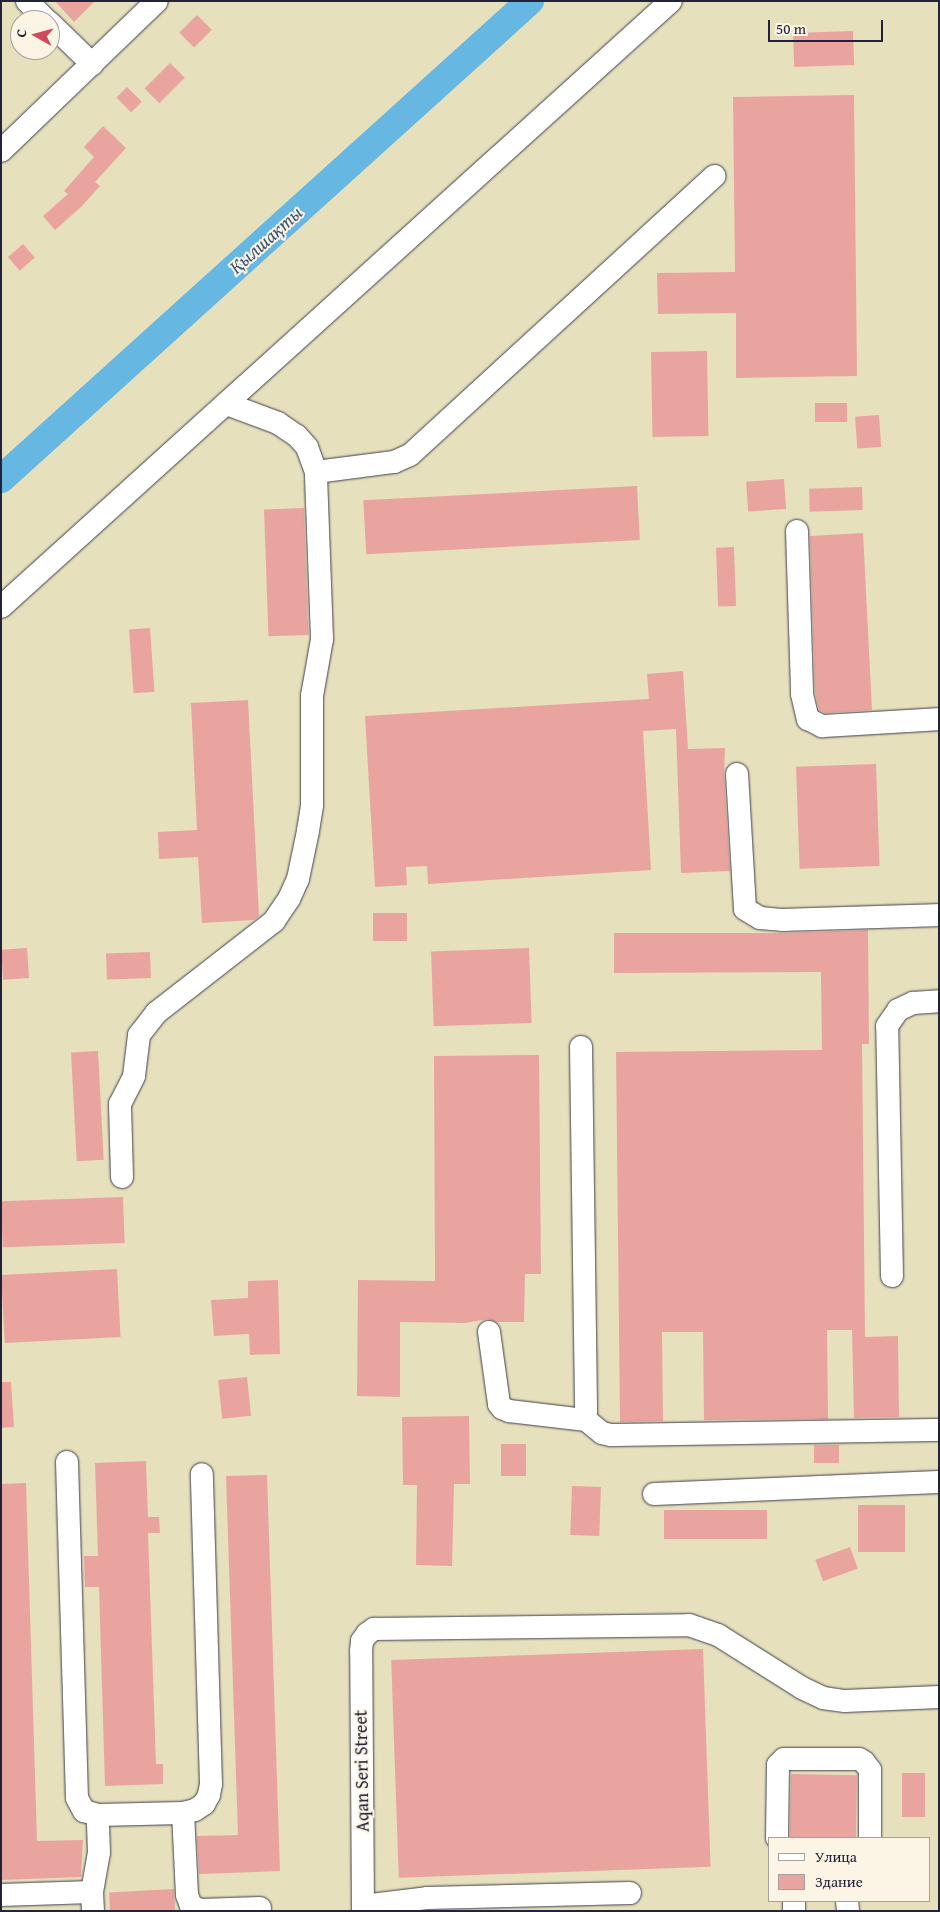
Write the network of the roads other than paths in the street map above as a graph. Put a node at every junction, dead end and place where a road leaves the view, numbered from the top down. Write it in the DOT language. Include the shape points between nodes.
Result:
graph roads {
  1 [pos="27,1"];
  2 [pos="157,1"];
  3 [pos="671,1"];
  4 [pos="36,10"];
  5 [pos="60,33"];
  6 [pos="92,64"];
  7 [pos="1,151"];
  8 [pos="714,176"];
  9 [pos="226,404"];
  10 [pos="316,472"];
  11 [pos="798,530"];
  12 [pos="1,607"];
  13 [pos="939,720"];
  14 [pos="737,774"];
  15 [pos="939,915"];
  16 [pos="939,1001"];
  17 [pos="581,1047"];
  18 [pos="122,1177"];
  19 [pos="892,1276"];
  20 [pos="489,1332"];
  21 [pos="586,1420"];
  22 [pos="939,1430"];
  23 [pos="67,1462"];
  24 [pos="202,1474"];
  25 [pos="939,1482"];
  26 [pos="654,1494"];
  27 [pos="939,1697"];
  28 [pos="183,1813"];
  29 [pos="98,1816"];
  30 [pos="777,1837"];
  31 [pos="870,1837"];
  32 [pos="630,1893"];
  33 [pos="1,1895"];
  34 [pos="92,1901"];
  35 [pos="260,1908"];
  36 [pos="363,1908"];
  1 -- 4 [label="street"];
  2 -- 6 [label="street"];
  3 -- 9 [label="street"];
  5 -- 6 [label="street"];
  6 -- 7 [label="street"];
  8 -- 10 [label="street" via="410,455 394,462"];
  9 -- 10 [label="street" via="278,423 293,433 307,447"];
  9 -- 12 [label="street"];
  10 -- 18 [label="street" via="322,640 312,696 312,805 298,878 289,899 274,920 156,1013 144,1027 137,1042 134,1076 120,1104"];
  11 -- 13 [label="street" via="802,694 808,719 822,726"];
  14 -- 15 [label="street" via="745,909 760,918 784,920"];
  16 -- 19 [label="street" via="913,1003 898,1010 887,1026"];
  17 -- 21 [label="street"];
  20 -- 21 [label="street" via="502,1408"];
  21 -- 22 [label="street" via="602,1433 611,1434"];
  23 -- 29 [label="street" via="77,1798 84,1811"];
  24 -- 28 [label="street" via="211,1784 204,1804"];
  25 -- 26 [label="street"];
  27 -- 36 [label="street, Aqan Seri Street" via="845,1701 823,1698 718,1635 689,1625 383,1627 367,1634 360,1651"];
  28 -- 29 [label="street"];
  28 -- 35 [label="street" via="186,1895 190,1906 201,1910"];
  29 -- 34 [label="street" via="99,1853"];
  30 -- 31 [label="street" via="779,1763 784,1759 859,1759 868,1765"];
  32 -- 36 [label="street" via="427,1898"];
  33 -- 34 [label="street"];
}
